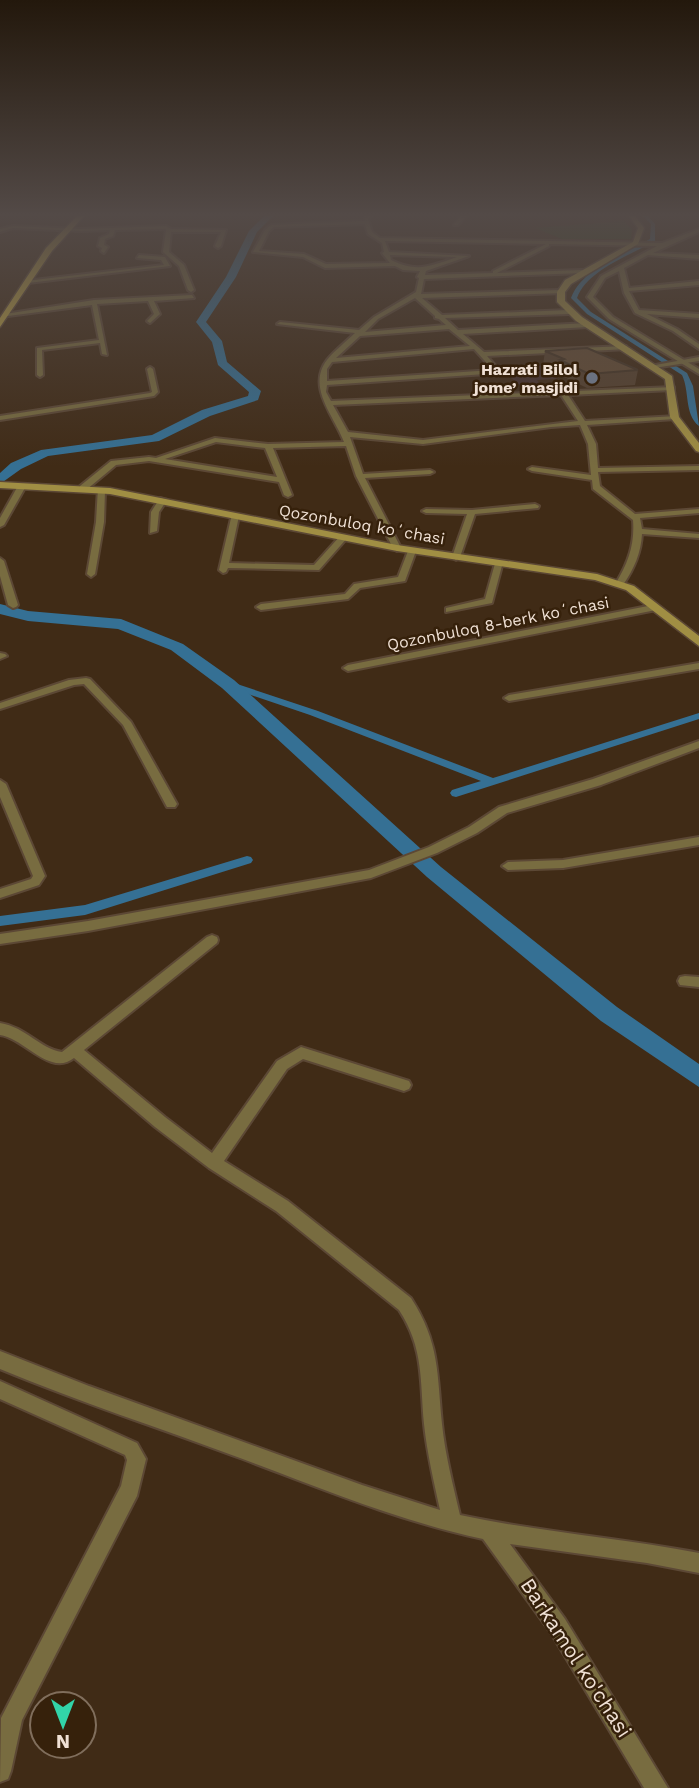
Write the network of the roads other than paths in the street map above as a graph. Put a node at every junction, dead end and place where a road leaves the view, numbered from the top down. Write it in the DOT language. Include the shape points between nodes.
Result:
graph roads {
  1 [pos="142,299"];
  2 [pos="150,299"];
  3 [pos="409,299"];
  4 [pos="421,299"];
  5 [pos="561,299"];
  6 [pos="592,299"];
  7 [pos="631,299"];
  8 [pos="94,302"];
  9 [pos="569,312"];
  10 [pos="637,312"];
  11 [pos="4,313"];
  12 [pos="699,316"];
  13 [pos="437,317"];
  14 [pos="150,321"];
  15 [pos="0,324"];
  16 [pos="280,324"];
  17 [pos="588,324"];
  18 [pos="449,327"];
  19 [pos="457,332"];
  20 [pos="359,333"];
  21 [pos="699,336"];
  22 [pos="686,337"];
  23 [pos="102,341"];
  24 [pos="476,347"];
  25 [pos="699,347"];
  26 [pos="625,348"];
  27 [pos="105,354"];
  28 [pos="483,354"];
  29 [pos="699,359"];
  30 [pos="330,360"];
  31 [pos="683,362"];
  32 [pos="657,366"];
  33 [pos="150,369"];
  34 [pos="699,372"];
  35 [pos="40,375"];
  36 [pos="324,383"];
  37 [pos="671,388"];
  38 [pos="563,392"];
  39 [pos="328,403"];
  40 [pos="675,417"];
  41 [pos="0,418"];
  42 [pos="583,423"];
  43 [pos="345,434"];
  44 [pos="349,444"];
  45 [pos="268,446"];
  46 [pos="699,449"];
  47 [pos="159,459"];
  48 [pos="699,468"];
  49 [pos="532,469"];
  50 [pos="430,472"];
  51 [pos="594,474"];
  52 [pos="360,476"];
  53 [pos="280,481"];
  54 [pos="0,485"];
  55 [pos="22,485"];
  56 [pos="83,488"];
  57 [pos="101,490"];
  58 [pos="288,495"];
  59 [pos="163,500"];
  60 [pos="535,506"];
  61 [pos="426,511"];
  62 [pos="699,511"];
  63 [pos="472,512"];
  64 [pos="235,516"];
  65 [pos="636,516"];
  66 [pos="0,525"];
  67 [pos="153,531"];
  68 [pos="638,531"];
  69 [pos="699,536"];
  70 [pos="344,537"];
  71 [pos="397,548"];
  72 [pos="412,551"];
  73 [pos="456,556"];
  74 [pos="0,561"];
  75 [pos="499,562"];
  76 [pos="90,574"];
  77 [pos="620,583"];
  78 [pos="13,605"];
  79 [pos="261,607"];
  80 [pos="653,608"];
  81 [pos="449,610"];
  82 [pos="699,642"];
  83 [pos="699,666"];
  84 [pos="348,668"];
  85 [pos="509,698"];
  86 [pos="0,706"];
  87 [pos="699,744"];
  88 [pos="0,784"];
  89 [pos="171,804"];
  90 [pos="699,841"];
  91 [pos="508,866"];
  92 [pos="0,894"];
  93 [pos="0,939"];
  94 [pos="212,940"];
  95 [pos="0,1029"];
  96 [pos="75,1050"];
  97 [pos="404,1085"];
  98 [pos="214,1163"];
  99 [pos="0,1360"];
  100 [pos="0,1390"];
  101 [pos="452,1521"];
  102 [pos="489,1531"];
  103 [pos="699,1563"];
  104 [pos="0,1771"];
  105 [pos="657,1788"];
  1 -- 8 [label="street"];
  2 -- 14 [label="street" via="157,314"];
  3 -- 20 [label="street"];
  4 -- 13 [label="street"];
  5 -- 9 [label="main road"];
  6 -- 31 [label="street" via="611,318"];
  7 -- 10 [label="street"];
  8 -- 11 [label="street"];
  8 -- 23 [label="street"];
  9 -- 13 [label="street"];
  9 -- 17 [label="main road"];
  10 -- 12 [label="street"];
  10 -- 22 [label="street"];
  11 -- 15 [label="main road"];
  13 -- 18 [label="street"];
  16 -- 20 [label="street"];
  17 -- 19 [label="street"];
  17 -- 26 [label="main road"];
  18 -- 19 [label="street"];
  18 -- 20 [label="street"];
  19 -- 24 [label="street"];
  20 -- 30 [label="street"];
  21 -- 22 [label="street"];
  22 -- 25 [label="street"];
  23 -- 27 [label="street"];
  23 -- 35 [label="street" via="38,350"];
  24 -- 28 [label="street"];
  24 -- 30 [label="street"];
  26 -- 28 [label="street"];
  26 -- 32 [label="main road"];
  28 -- 36 [label="street" via="498,372"];
  29 -- 31 [label="street"];
  30 -- 36 [label="street" via="324,369"];
  31 -- 32 [label="street"];
  31 -- 34 [label="street"];
  32 -- 37 [label="main road" via="669,378"];
  33 -- 41 [label="street" via="152,394"];
  36 -- 39 [label="street"];
  37 -- 38 [label="street"];
  37 -- 40 [label="main road"];
  38 -- 39 [label="street"];
  38 -- 42 [label="street"];
  39 -- 43 [label="street"];
  40 -- 42 [label="street"];
  40 -- 46 [label="main road"];
  42 -- 43 [label="street" via="423,442"];
  42 -- 51 [label="street" via="592,444"];
  43 -- 44 [label="street"];
  44 -- 45 [label="street"];
  44 -- 52 [label="street"];
  45 -- 47 [label="street" via="215,440"];
  45 -- 53 [label="street"];
  47 -- 53 [label="street"];
  47 -- 56 [label="street" via="114,463"];
  48 -- 51 [label="street"];
  49 -- 51 [label="street"];
  50 -- 52 [label="street"];
  51 -- 65 [label="street" via="596,487 605,497"];
  52 -- 71 [label="street"];
  53 -- 58 [label="street"];
  54 -- 55 [label="main road, Qozonbuloq koʻchasi"];
  55 -- 56 [label="main road, Qozonbuloq koʻchasi"];
  55 -- 66 [label="street"];
  56 -- 57 [label="main road, Qozonbuloq koʻchasi"];
  57 -- 59 [label="main road, Qozonbuloq koʻchasi"];
  57 -- 76 [label="street"];
  59 -- 64 [label="main road, Qozonbuloq koʻchasi"];
  59 -- 67 [label="street" via="155,512"];
  60 -- 63 [label="street"];
  61 -- 63 [label="street"];
  62 -- 65 [label="street"];
  63 -- 73 [label="street"];
  64 -- 70 [label="main road, Qozonbuloq koʻchasi"];
  64 -- 70 [label="street" via="223,569 316,568"];
  65 -- 68 [label="street"];
  68 -- 69 [label="street"];
  68 -- 77 [label="street" via="630,568"];
  70 -- 71 [label="main road, Qozonbuloq koʻchasi"];
  71 -- 72 [label="main road, Qozonbuloq koʻchasi"];
  72 -- 73 [label="main road, Qozonbuloq koʻchasi"];
  72 -- 79 [label="street" via="402,579 357,586 348,596"];
  73 -- 75 [label="main road, Qozonbuloq koʻchasi"];
  74 -- 78 [label="street"];
  75 -- 77 [label="main road, Qozonbuloq koʻchasi"];
  75 -- 81 [label="street" via="489,601"];
  77 -- 80 [label="main road, Qozonbuloq koʻchasi"];
  80 -- 82 [label="main road, Qozonbuloq koʻchasi"];
  80 -- 84 [label="street, Qozonbuloq 8-berk koʻchasi"];
  83 -- 85 [label="street"];
  86 -- 89 [label="street" via="86,681 127,724"];
  87 -- 93 [label="street" via="503,810 473,830 370,874"];
  88 -- 92 [label="street" via="39,876 35,882"];
  90 -- 91 [label="street" via="563,864"];
  94 -- 96 [label="street"];
  95 -- 96 [label="street" via="55,1057 64,1058"];
  96 -- 98 [label="street"];
  97 -- 98 [label="street" via="301,1053 282,1065"];
  98 -- 101 [label="street" via="282,1206 405,1304 420,1325 427,1345 439,1465"];
  99 -- 101 [label="street" via="52,1383 346,1488"];
  100 -- 104 [label="street" via="131,1449 137,1459 131,1489 12,1718"];
  101 -- 102 [label="street"];
  102 -- 103 [label="street"];
  102 -- 105 [label="street, Barkamol ko'chasi" via="558,1626"];
}
